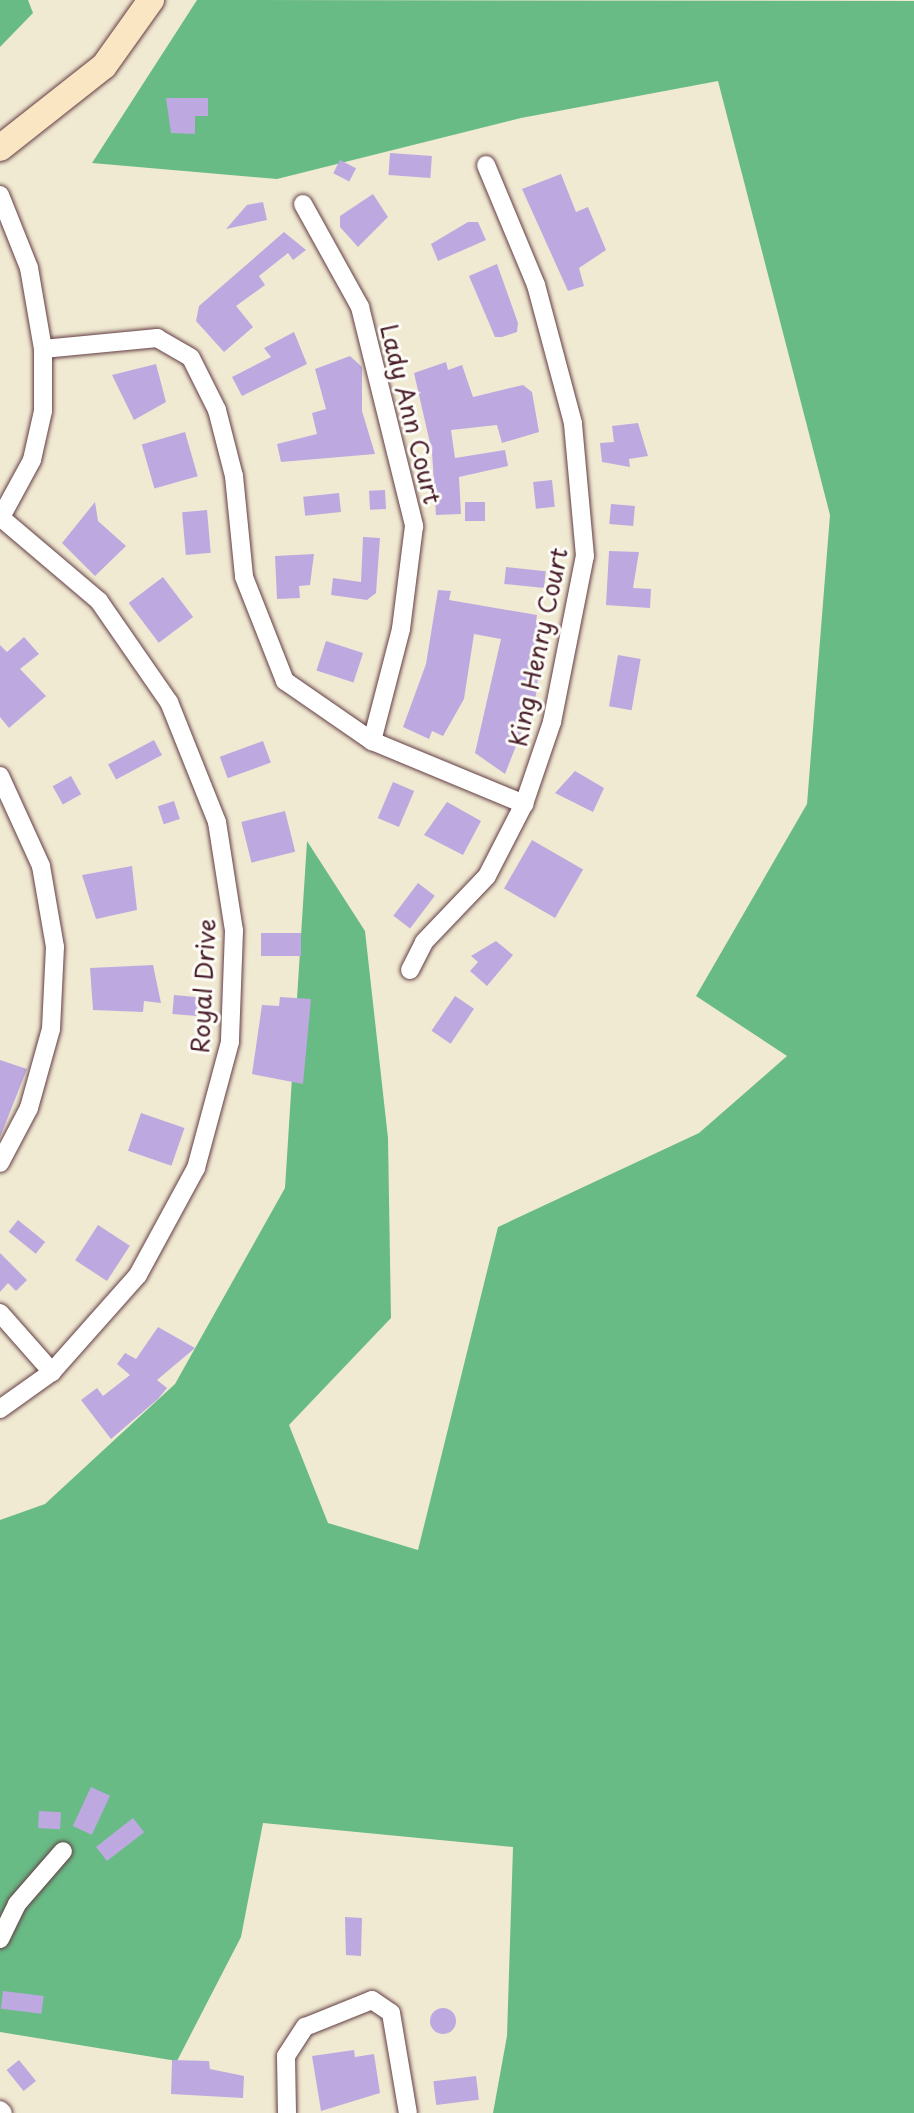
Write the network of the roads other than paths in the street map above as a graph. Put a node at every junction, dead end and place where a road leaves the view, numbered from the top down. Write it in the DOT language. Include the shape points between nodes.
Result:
graph roads {
  1 [pos="151,0"];
  2 [pos="0,148"];
  3 [pos="486,165"];
  4 [pos="0,195"];
  5 [pos="303,204"];
  6 [pos="43,349"];
  7 [pos="0,518"];
  8 [pos="372,741"];
  9 [pos="0,776"];
  10 [pos="524,804"];
  11 [pos="410,970"];
  12 [pos="0,1163"];
  13 [pos="0,1313"];
  14 [pos="52,1372"];
  15 [pos="0,1409"];
  16 [pos="63,1851"];
  17 [pos="0,1939"];
  18 [pos="287,2113"];
  19 [pos="408,2113"];
  1 -- 2 [label="main road" via="104,66"];
  3 -- 10 [label="street, King Henry Court" via="536,285 573,423 585,556 552,722"];
  4 -- 6 [label="street" via="29,268"];
  5 -- 8 [label="street, Lady Ann Court" via="360,307 414,526 401,629"];
  6 -- 7 [label="street" via="43,411 32,460"];
  6 -- 8 [label="street" via="157,338 191,358 217,410 234,476 244,577 285,681"];
  7 -- 14 [label="street, Royal Drive" via="99,601 169,702 217,822 234,931 230,1042 196,1168 138,1275"];
  8 -- 10 [label="street"];
  9 -- 12 [label="street" via="41,866 55,947 51,1029 29,1108"];
  10 -- 11 [label="street, King Henry Court" via="487,876 424,942"];
  13 -- 14 [label="street"];
  14 -- 15 [label="street, Royal Drive"];
  16 -- 17 [label="street" via="17,1904"];
  18 -- 19 [label="street" via="286,2056 305,2027 372,2000 391,2013"];
}
